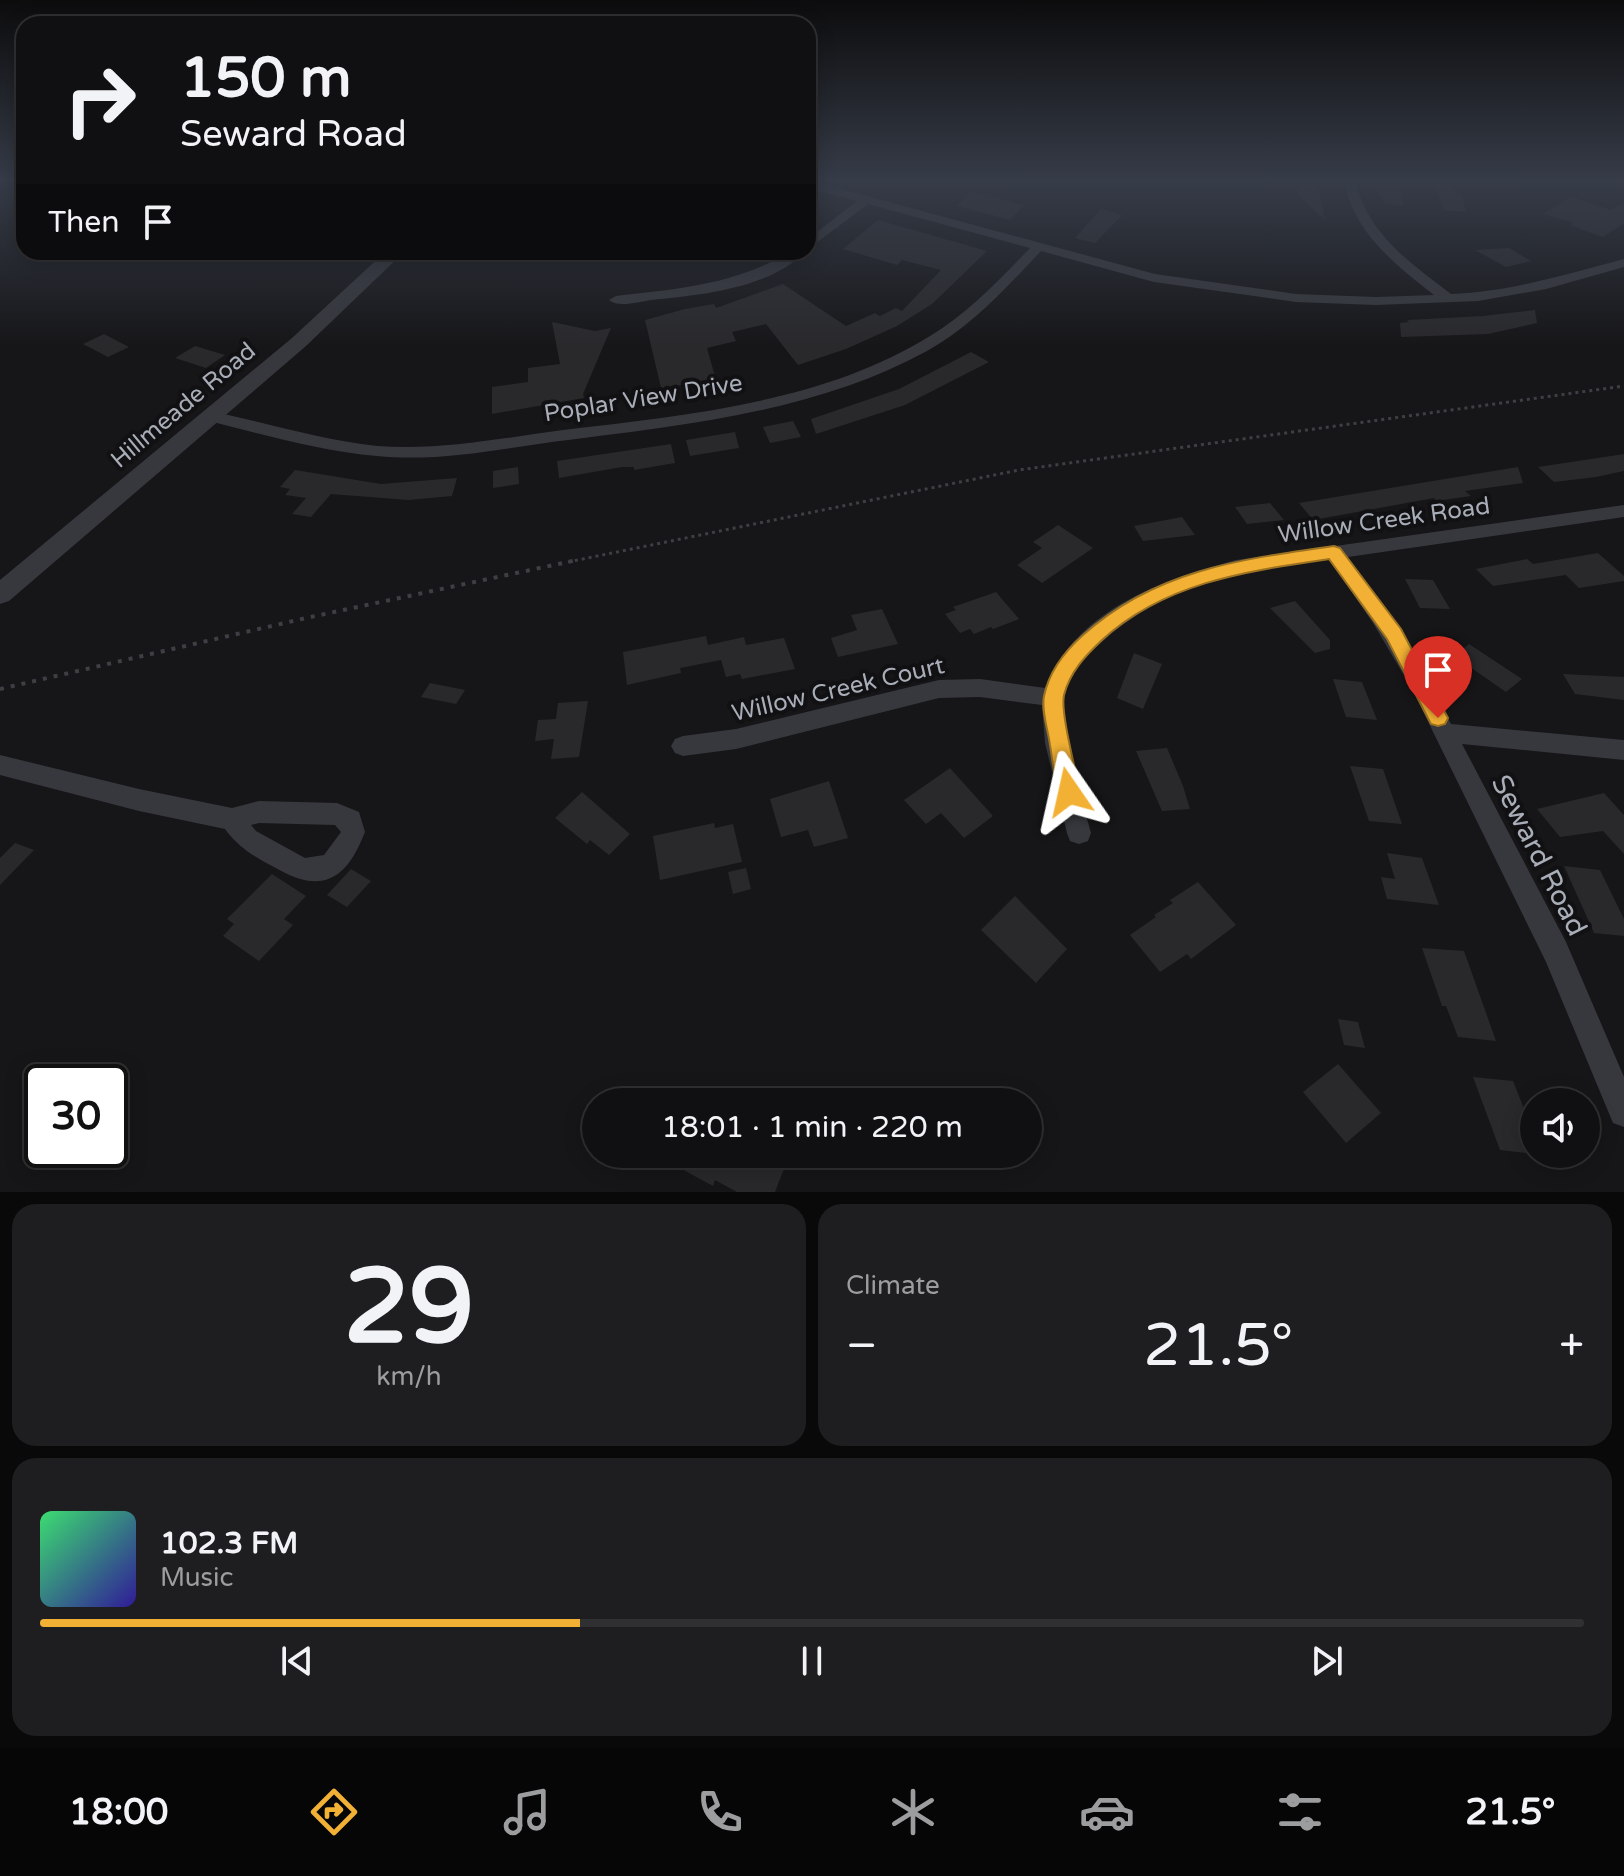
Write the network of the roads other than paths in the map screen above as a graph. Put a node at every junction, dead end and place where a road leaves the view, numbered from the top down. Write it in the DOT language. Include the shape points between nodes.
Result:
graph roads {
  1 [pos="995,236"];
  2 [pos="1375,236"];
  3 [pos="1038,247"];
  4 [pos="387,260"];
  5 [pos="786,260"];
  6 [pos="1624,263"];
  7 [pos="1449,299"];
  8 [pos="616,300"];
  9 [pos="211,416"];
  10 [pos="1624,511"];
  11 [pos="1334,552"];
  12 [pos="0,594"];
  13 [pos="1053,698"];
  14 [pos="1444,733"];
  15 [pos="683,746"];
  16 [pos="1624,750"];
  17 [pos="0,765"];
  18 [pos="232,819"];
  19 [pos="1079,833"];
  20 [pos="1624,1112"];
  1 -- 3 [label="street"];
  2 -- 7 [label="street"];
  3 -- 7 [label="street" via="1154,278 1256,294 1350,301"];
  3 -- 9 [label="street, Poplar View Drive" via="957,327 921,348 852,380 751,406 479,447 405,453 352,448"];
  4 -- 9 [label="street, Hillmeade Road"];
  5 -- 8 [label="street" via="742,279"];
  6 -- 7 [label="street" via="1521,291"];
  9 -- 12 [label="street, Hillmeade Road"];
  10 -- 11 [label="street, Willow Creek Road"];
  11 -- 13 [label="street, Willow Creek Road" via="1258,563 1155,593 1082,647 1064,669"];
  11 -- 14 [label="street, Seward Road" via="1394,635"];
  13 -- 15 [label="street, Willow Creek Court" via="980,688 939,689 736,739"];
  13 -- 19 [label="street"];
  14 -- 16 [label="street"];
  14 -- 20 [label="street, Seward Road" via="1556,952"];
  17 -- 18 [label="street"];
}
